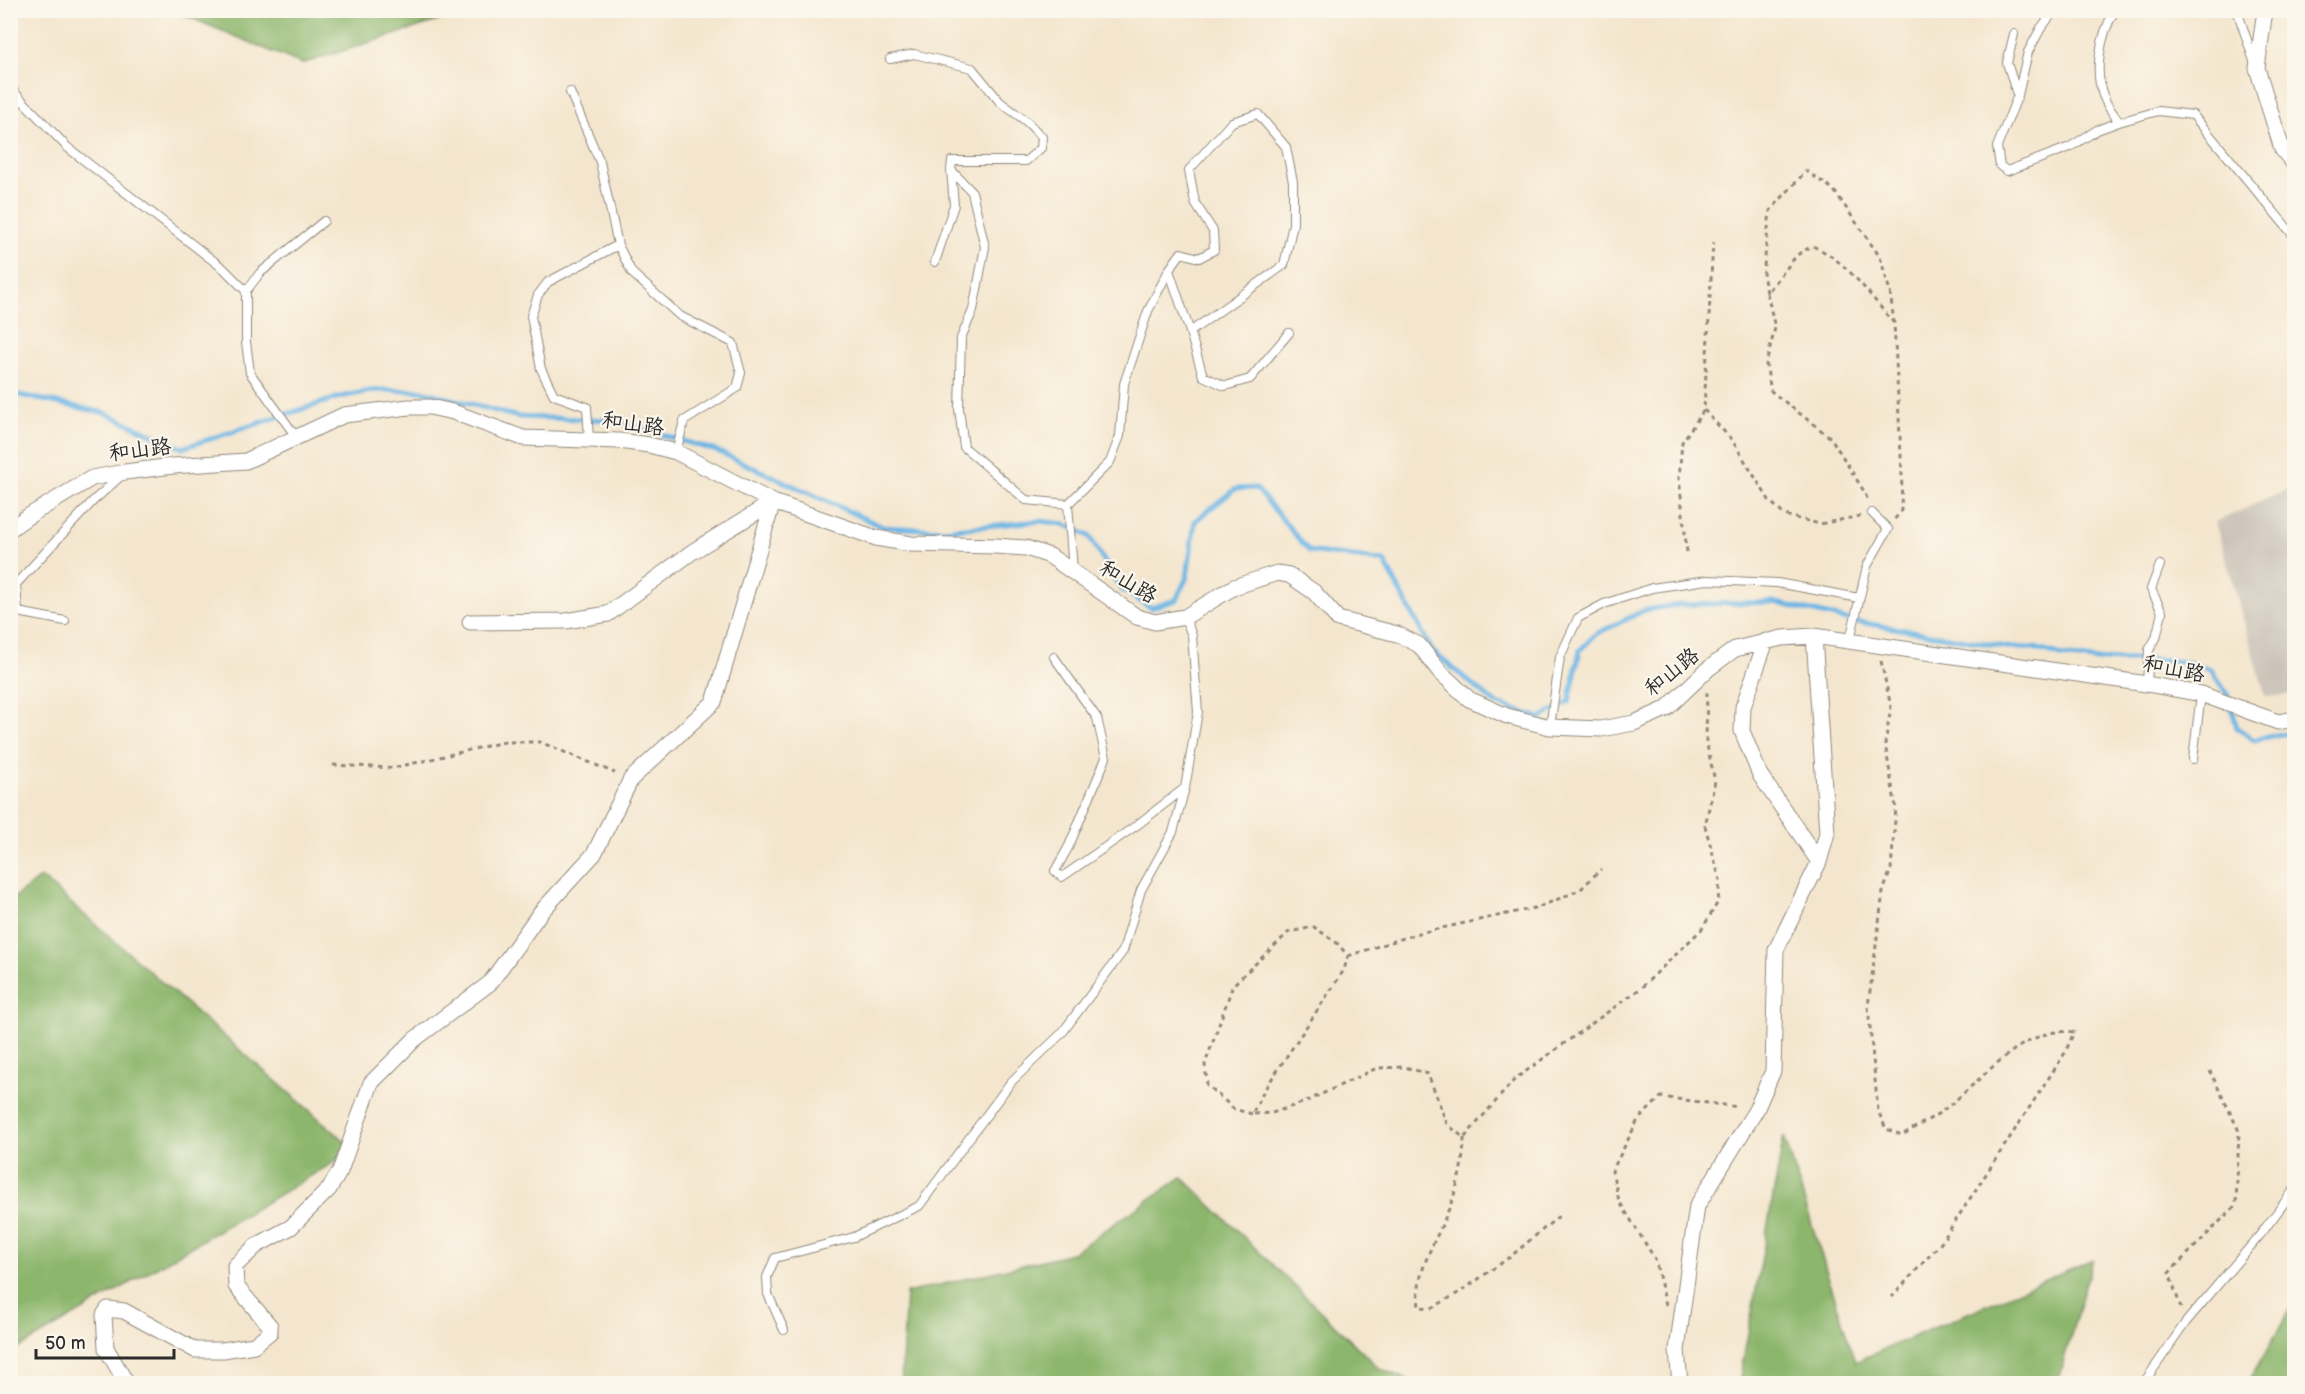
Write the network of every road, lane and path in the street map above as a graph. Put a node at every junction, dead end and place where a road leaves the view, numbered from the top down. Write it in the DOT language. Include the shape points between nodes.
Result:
graph roads {
  1 [pos="2055,10"];
  2 [pos="2115,10"];
  3 [pos="2237,10"];
  4 [pos="2265,10"];
  5 [pos="2014,34"];
  6 [pos="890,59"];
  7 [pos="2256,68"];
  8 [pos="10,86"];
  9 [pos="570,92"];
  10 [pos="2018,95"];
  11 [pos="14,96"];
  12 [pos="2120,122"];
  13 [pos="2295,164"];
  14 [pos="951,170"];
  15 [pos="324,221"];
  16 [pos="2295,236"];
  17 [pos="1713,242"];
  18 [pos="618,245"];
  19 [pos="935,261"];
  20 [pos="1169,270"];
  21 [pos="246,291"];
  22 [pos="1767,293"];
  23 [pos="1894,322"];
  24 [pos="1190,332"];
  25 [pos="1288,333"];
  26 [pos="1704,410"];
  27 [pos="297,438"];
  28 [pos="589,440"];
  29 [pos="676,452"];
  30 [pos="125,472"];
  31 [pos="773,502"];
  32 [pos="1068,504"];
  33 [pos="1872,513"];
  34 [pos="10,529"];
  35 [pos="1888,529"];
  36 [pos="1687,552"];
  37 [pos="2160,565"];
  38 [pos="1073,572"];
  39 [pos="1859,598"];
  40 [pos="1185,617"];
  41 [pos="64,621"];
  42 [pos="470,622"];
  43 [pos="1814,636"];
  44 [pos="1850,640"];
  45 [pos="1766,641"];
  46 [pos="1877,645"];
  47 [pos="1054,657"];
  48 [pos="1708,669"];
  49 [pos="2148,684"];
  50 [pos="2201,694"];
  51 [pos="2295,719"];
  52 [pos="1550,727"];
  53 [pos="2193,759"];
  54 [pos="333,765"];
  55 [pos="631,779"];
  56 [pos="1185,788"];
  57 [pos="1819,862"];
  58 [pos="1601,869"];
  59 [pos="1348,957"];
  60 [pos="2210,1071"];
  61 [pos="1756,1110"];
  62 [pos="1252,1114"];
  63 [pos="1464,1138"];
  64 [pos="2295,1190"];
  65 [pos="1559,1216"];
  66 [pos="1892,1297"];
  67 [pos="1666,1305"];
  68 [pos="2186,1322"];
  69 [pos="784,1330"];
  70 [pos="127,1383"];
  71 [pos="1680,1383"];
  72 [pos="2143,1383"];
  1 -- 10 [label="lane" via="2028,52"];
  2 -- 12 [label="lane" via="2106,26 2099,78 2105,101"];
  3 -- 7 [label="lane"];
  4 -- 7 [label="street"];
  5 -- 10 [label="lane" via="2007,63"];
  6 -- 14 [label="lane" via="914,54 972,68 1000,102 1041,137 1041,148 1026,161 952,161"];
  7 -- 13 [label="street" via="2282,150"];
  8 -- 11 [label="lane"];
  9 -- 18 [label="lane" via="600,162"];
  10 -- 12 [label="lane" via="1997,147 2000,166 2007,171 2070,147 2097,130"];
  11 -- 21 [label="lane" via="67,147 224,269"];
  12 -- 16 [label="lane" via="2158,111 2193,115"];
  14 -- 19 [label="lane" via="954,205"];
  14 -- 32 [label="lane" via="972,192 985,247 973,310 961,338 959,409 964,447 1026,500"];
  15 -- 21 [label="lane" via="260,273"];
  17 -- 26 [label="path"];
  18 -- 28 [label="lane" via="548,282 538,295 531,316 541,369 554,395 587,407"];
  18 -- 29 [label="lane" via="632,273 680,316 733,343 741,373 737,388 684,421"];
  20 -- 24 [label="lane"];
  20 -- 24 [label="lane" via="1181,253 1199,258 1214,250 1213,231 1195,203 1189,170 1232,122 1258,114 1286,147 1293,182 1293,224 1284,265"];
  20 -- 32 [label="lane" via="1148,310 1124,384 1120,436 1110,462"];
  21 -- 27 [label="lane" via="250,373"];
  22 -- 23 [label="path" via="1797,255 1812,246 1827,252"];
  22 -- 23 [label="path" via="1763,274 1770,211 1806,171 1833,189 1880,257"];
  22 -- 33 [label="path" via="1775,328 1766,364 1771,391 1831,438 1865,493"];
  23 -- 35 [label="path" via="1901,510"];
  24 -- 25 [label="lane" via="1203,376 1225,386 1250,379"];
  26 -- 33 [label="path" via="1732,440 1769,500 1784,515 1820,524"];
  26 -- 36 [label="path" via="1682,442 1679,478"];
  27 -- 28 [label="street, 和山路" via="344,415 430,407 523,438"];
  27 -- 30 [label="street, 和山路" via="246,461"];
  28 -- 29 [label="street, 和山路" via="649,445"];
  29 -- 31 [label="street, 和山路"];
  30 -- 34 [label="street, 和山路" via="92,478"];
  30 -- 41 [label="lane" via="16,584 18,612"];
  31 -- 38 [label="street, 和山路" via="876,538 911,544 1026,549 1050,556"];
  31 -- 42 [label="street" via="692,552 608,614 566,621"];
  31 -- 55 [label="street" via="714,702"];
  32 -- 38 [label="lane"];
  33 -- 35 [label="lane"];
  35 -- 39 [label="lane" via="1868,566"];
  37 -- 49 [label="lane" via="2151,589 2162,612 2149,650"];
  38 -- 40 [label="street, 和山路" via="1137,617 1155,622"];
  39 -- 44 [label="lane"];
  39 -- 52 [label="lane" via="1777,583 1707,580 1653,588 1604,604 1578,618 1560,657"];
  40 -- 52 [label="street, 和山路" via="1234,588 1277,573 1289,575 1314,592 1338,619 1398,634 1419,645 1469,699 1507,716"];
  40 -- 56 [label="lane" via="1192,636 1198,712"];
  43 -- 44 [label="street, 和山路"];
  43 -- 45 [label="street, 和山路"];
  43 -- 57 [label="street" via="1827,833"];
  44 -- 46 [label="street, 和山路"];
  45 -- 48 [label="street, 和山路" via="1735,649"];
  45 -- 57 [label="street" via="1743,707 1742,731 1760,775"];
  46 -- 49 [label="street, 和山路"];
  46 -- 66 [label="path" via="1891,707 1885,744 1896,808 1892,869 1883,892 1868,1006 1878,1111 1886,1129 1902,1136 1945,1109 2013,1050 2057,1030 2074,1032 2065,1053 1972,1198 1941,1243"];
  47 -- 56 [label="lane" via="1097,718 1106,758 1055,871 1062,877"];
  48 -- 52 [label="street, 和山路" via="1666,709 1634,723 1601,729"];
  48 -- 63 [label="path" via="1706,741 1715,782 1705,826 1720,880 1718,902 1702,929 1641,988 1515,1079"];
  49 -- 50 [label="street, 和山路"];
  50 -- 51 [label="street, 和山路" via="2278,722"];
  50 -- 53 [label="lane"];
  54 -- 55 [label="path" via="393,768 504,742 540,742"];
  55 -- 70 [label="street" via="594,854 540,913 490,983 415,1039 371,1083 340,1172 329,1189 291,1227 256,1246 235,1266 236,1286 270,1326 270,1332 254,1345 195,1350 124,1311 108,1309 104,1315 106,1348"];
  56 -- 69 [label="lane" via="1173,832 1141,890 1122,951 1062,1033 1011,1082 919,1206 854,1237 775,1258 767,1277 768,1294"];
  57 -- 61 [label="street" via="1776,950 1773,1071"];
  58 -- 59 [label="path" via="1581,890 1539,907 1419,933"];
  59 -- 62 [label="path" via="1344,970"];
  59 -- 62 [label="path" via="1337,943 1314,927 1289,932 1233,985 1204,1064 1207,1085 1234,1109"];
  60 -- 68 [label="path" via="2239,1131 2236,1204 2169,1273"];
  61 -- 67 [label="path" via="1660,1097 1638,1120 1612,1171 1619,1201 1655,1259"];
  61 -- 71 [label="street" via="1697,1206 1677,1350"];
  62 -- 63 [label="path" via="1272,1113 1305,1102 1377,1068 1405,1067 1428,1074 1447,1124"];
  63 -- 65 [label="path" via="1464,1158 1450,1206 1431,1246 1417,1292 1419,1307 1432,1308 1460,1292"];
  64 -- 68 [label="lane"];
  68 -- 72 [label="lane"];
}
